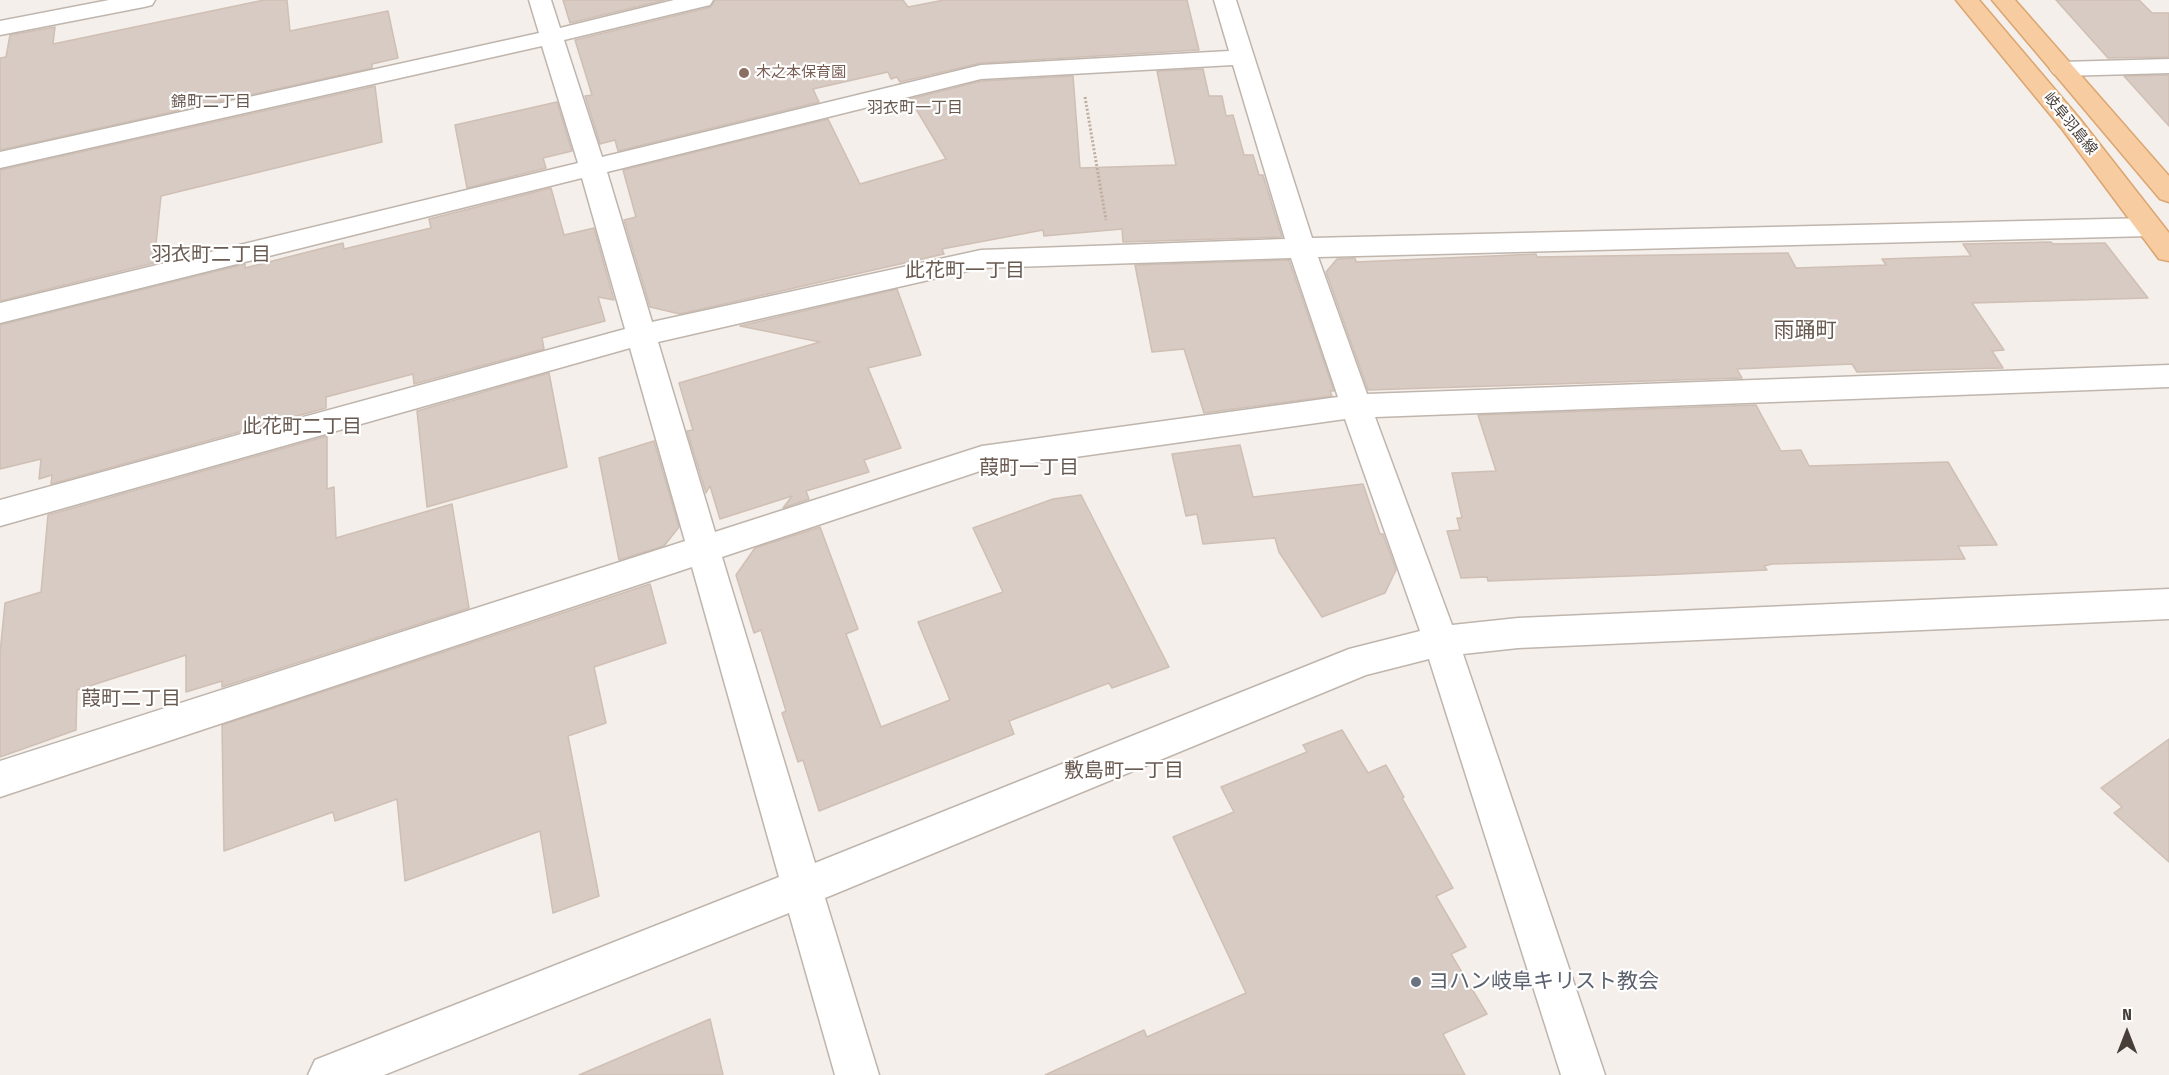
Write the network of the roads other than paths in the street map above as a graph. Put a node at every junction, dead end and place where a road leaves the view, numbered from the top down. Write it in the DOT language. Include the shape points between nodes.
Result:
graph roads {
  1 [pos="144,0"];
  2 [pos="540,0"];
  3 [pos="702,0"];
  4 [pos="1225,0"];
  5 [pos="1967,0"];
  6 [pos="2003,0"];
  7 [pos="0,28"];
  8 [pos="550,37"];
  9 [pos="1242,57"];
  10 [pos="2169,66"];
  11 [pos="2062,69"];
  12 [pos="0,160"];
  13 [pos="592,167"];
  14 [pos="2169,193"];
  15 [pos="2149,227"];
  16 [pos="1301,248"];
  17 [pos="2169,252"];
  18 [pos="0,313"];
  19 [pos="640,335"];
  20 [pos="2169,376"];
  21 [pos="1356,406"];
  22 [pos="0,513"];
  23 [pos="702,550"];
  24 [pos="2169,604"];
  25 [pos="1441,641"];
  26 [pos="0,779"];
  27 [pos="802,888"];
  28 [pos="330,1075"];
  29 [pos="857,1075"];
  30 [pos="1583,1075"];
  1 -- 7 [label="street"];
  2 -- 8 [label="street"];
  3 -- 8 [label="street"];
  4 -- 9 [label="street"];
  5 -- 15 [label="main road, 岐阜羽島線" via="2071,124"];
  6 -- 11 [label="main road, 岐阜羽島線"];
  8 -- 12 [label="street"];
  8 -- 13 [label="street"];
  9 -- 13 [label="street" via="981,72"];
  9 -- 16 [label="street"];
  10 -- 11 [label="street"];
  11 -- 14 [label="main road, 岐阜羽島線"];
  13 -- 18 [label="street"];
  13 -- 19 [label="street"];
  15 -- 16 [label="street"];
  15 -- 17 [label="main road, 岐阜羽島線"];
  16 -- 19 [label="street" via="981,260"];
  16 -- 21 [label="street"];
  19 -- 22 [label="street"];
  19 -- 23 [label="street"];
  20 -- 21 [label="street"];
  21 -- 23 [label="street" via="982,458"];
  21 -- 25 [label="street"];
  23 -- 26 [label="street"];
  23 -- 27 [label="street"];
  24 -- 25 [label="street" via="1518,633"];
  25 -- 27 [label="street" via="1362,660"];
  25 -- 30 [label="street"];
  27 -- 28 [label="street"];
  27 -- 29 [label="street"];
}
